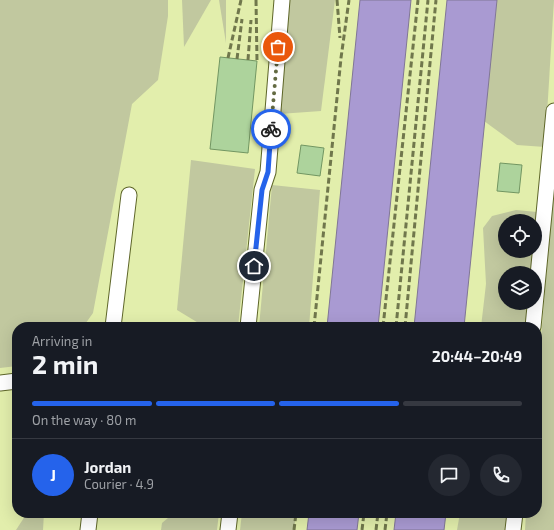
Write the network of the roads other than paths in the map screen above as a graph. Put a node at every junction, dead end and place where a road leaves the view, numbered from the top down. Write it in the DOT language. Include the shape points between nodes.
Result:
graph roads {
  1 [pos="282,0"];
  2 [pos="554,111"];
  3 [pos="130,195"];
  4 [pos="114,322"];
  5 [pos="249,322"];
  6 [pos="533,322"];
  7 [pos="12,382"];
  8 [pos="0,383"];
  9 [pos="89,518"];
  10 [pos="229,518"];
  11 [pos="514,518"];
  12 [pos="88,530"];
  13 [pos="228,530"];
  14 [pos="513,530"];
  1 -- 5 [label="lane" via="268,172 262,190"];
  2 -- 6 [label="lane"];
  3 -- 4 [label="lane"];
  7 -- 8 [label="lane"];
  9 -- 12 [label="lane"];
  10 -- 13 [label="lane"];
  11 -- 14 [label="lane"];
}
